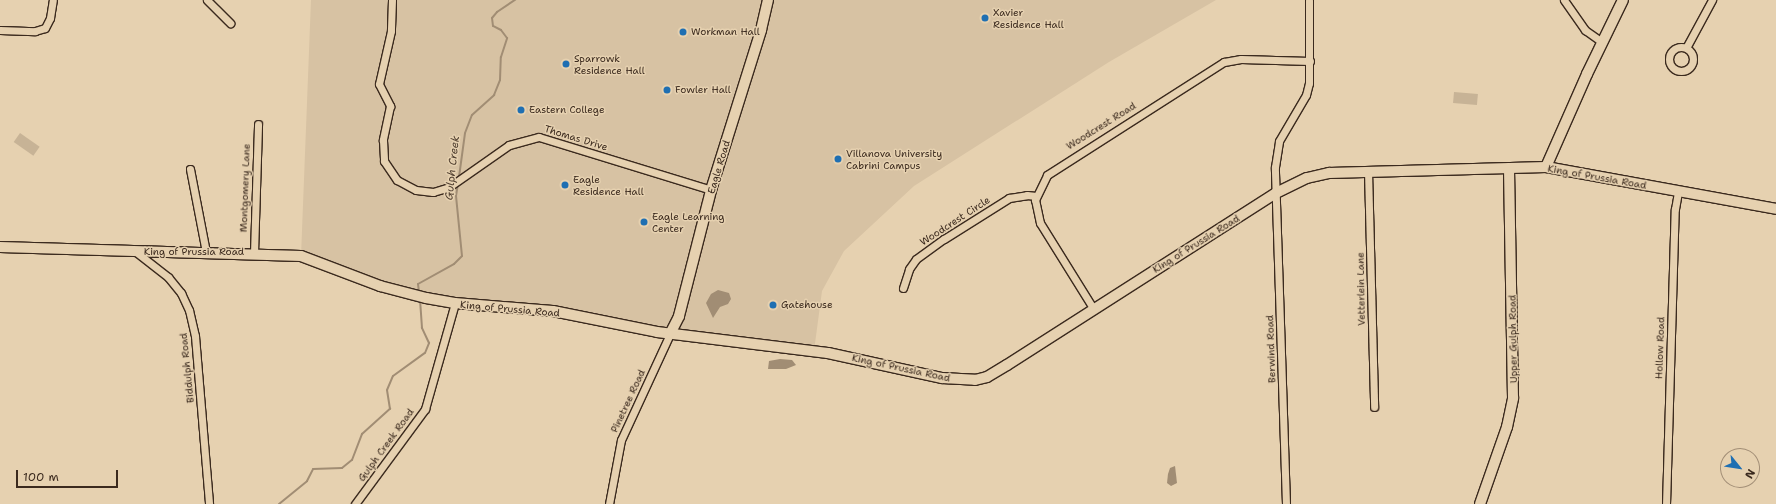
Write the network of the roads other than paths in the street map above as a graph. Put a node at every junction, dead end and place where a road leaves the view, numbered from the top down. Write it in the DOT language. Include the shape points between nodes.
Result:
graph roads {
  1 [pos="53,0"];
  2 [pos="206,0"];
  3 [pos="392,0"];
  4 [pos="768,0"];
  5 [pos="1310,0"];
  6 [pos="1564,0"];
  7 [pos="1623,0"];
  8 [pos="1712,0"];
  9 [pos="230,23"];
  10 [pos="0,30"];
  11 [pos="1602,42"];
  12 [pos="1686,48"];
  13 [pos="1310,61"];
  14 [pos="258,124"];
  15 [pos="1509,168"];
  16 [pos="1546,168"];
  17 [pos="190,169"];
  18 [pos="1368,171"];
  19 [pos="711,190"];
  20 [pos="1678,192"];
  21 [pos="1276,193"];
  22 [pos="1036,196"];
  23 [pos="1776,208"];
  24 [pos="0,247"];
  25 [pos="136,252"];
  26 [pos="206,252"];
  27 [pos="254,253"];
  28 [pos="902,288"];
  29 [pos="455,304"];
  30 [pos="1093,308"];
  31 [pos="670,334"];
  32 [pos="1374,407"];
  33 [pos="209,504"];
  34 [pos="355,504"];
  35 [pos="609,504"];
  36 [pos="1286,504"];
  37 [pos="1480,504"];
  38 [pos="1666,504"];
  1 -- 10 [label="street" via="50,18 45,28 35,31"];
  2 -- 9 [label="street"];
  3 -- 19 [label="street, Thomas Drive" via="391,32 378,84 390,106 383,140 384,161 397,180 416,190 432,192 449,187 509,145 539,137"];
  4 -- 19 [label="street, Eagle Road"];
  5 -- 13 [label="street, Berwind Road"];
  6 -- 11 [label="street" via="1585,30"];
  7 -- 11 [label="street"];
  8 -- 12 [label="street"];
  11 -- 16 [label="street"];
  13 -- 21 [label="street, Berwind Road" via="1306,95 1279,141 1275,167"];
  13 -- 22 [label="street, Woodcrest Road" via="1241,59 1224,62 1055,168 1047,175"];
  14 -- 27 [label="street, Montgomery Lane"];
  15 -- 16 [label="street, King of Prussia Road"];
  15 -- 18 [label="street, King of Prussia Road"];
  15 -- 37 [label="street, Upper Gulph Road" via="1513,398 1507,427"];
  16 -- 20 [label="street, King of Prussia Road"];
  17 -- 26 [label="street"];
  18 -- 21 [label="street, King of Prussia Road" via="1329,173 1307,178"];
  18 -- 32 [label="street, Vetterlein Lane"];
  19 -- 31 [label="street, Eagle Road" via="691,274 679,316"];
  20 -- 23 [label="street, King of Prussia Road"];
  20 -- 38 [label="street, Hollow Road" via="1675,209"];
  21 -- 30 [label="street, King of Prussia Road"];
  21 -- 36 [label="street, Berwind Road"];
  22 -- 28 [label="street, Woodcrest Circle" via="1026,194 1008,198 944,239 916,259"];
  22 -- 30 [label="street" via="1040,223"];
  24 -- 25 [label="street, King of Prussia Road"];
  25 -- 26 [label="street, King of Prussia Road"];
  25 -- 33 [label="street, Biddulph Road" via="170,280 181,293 189,310 195,336"];
  26 -- 27 [label="street, King of Prussia Road"];
  27 -- 29 [label="street, King of Prussia Road" via="301,256 380,286"];
  29 -- 31 [label="street, King of Prussia Road" via="553,311"];
  29 -- 34 [label="street, Gulph Creek Road" via="425,409"];
  30 -- 31 [label="street, King of Prussia Road" via="996,373 975,380 942,378 828,353"];
  31 -- 35 [label="street, Pinetree Road" via="621,440"];
}
